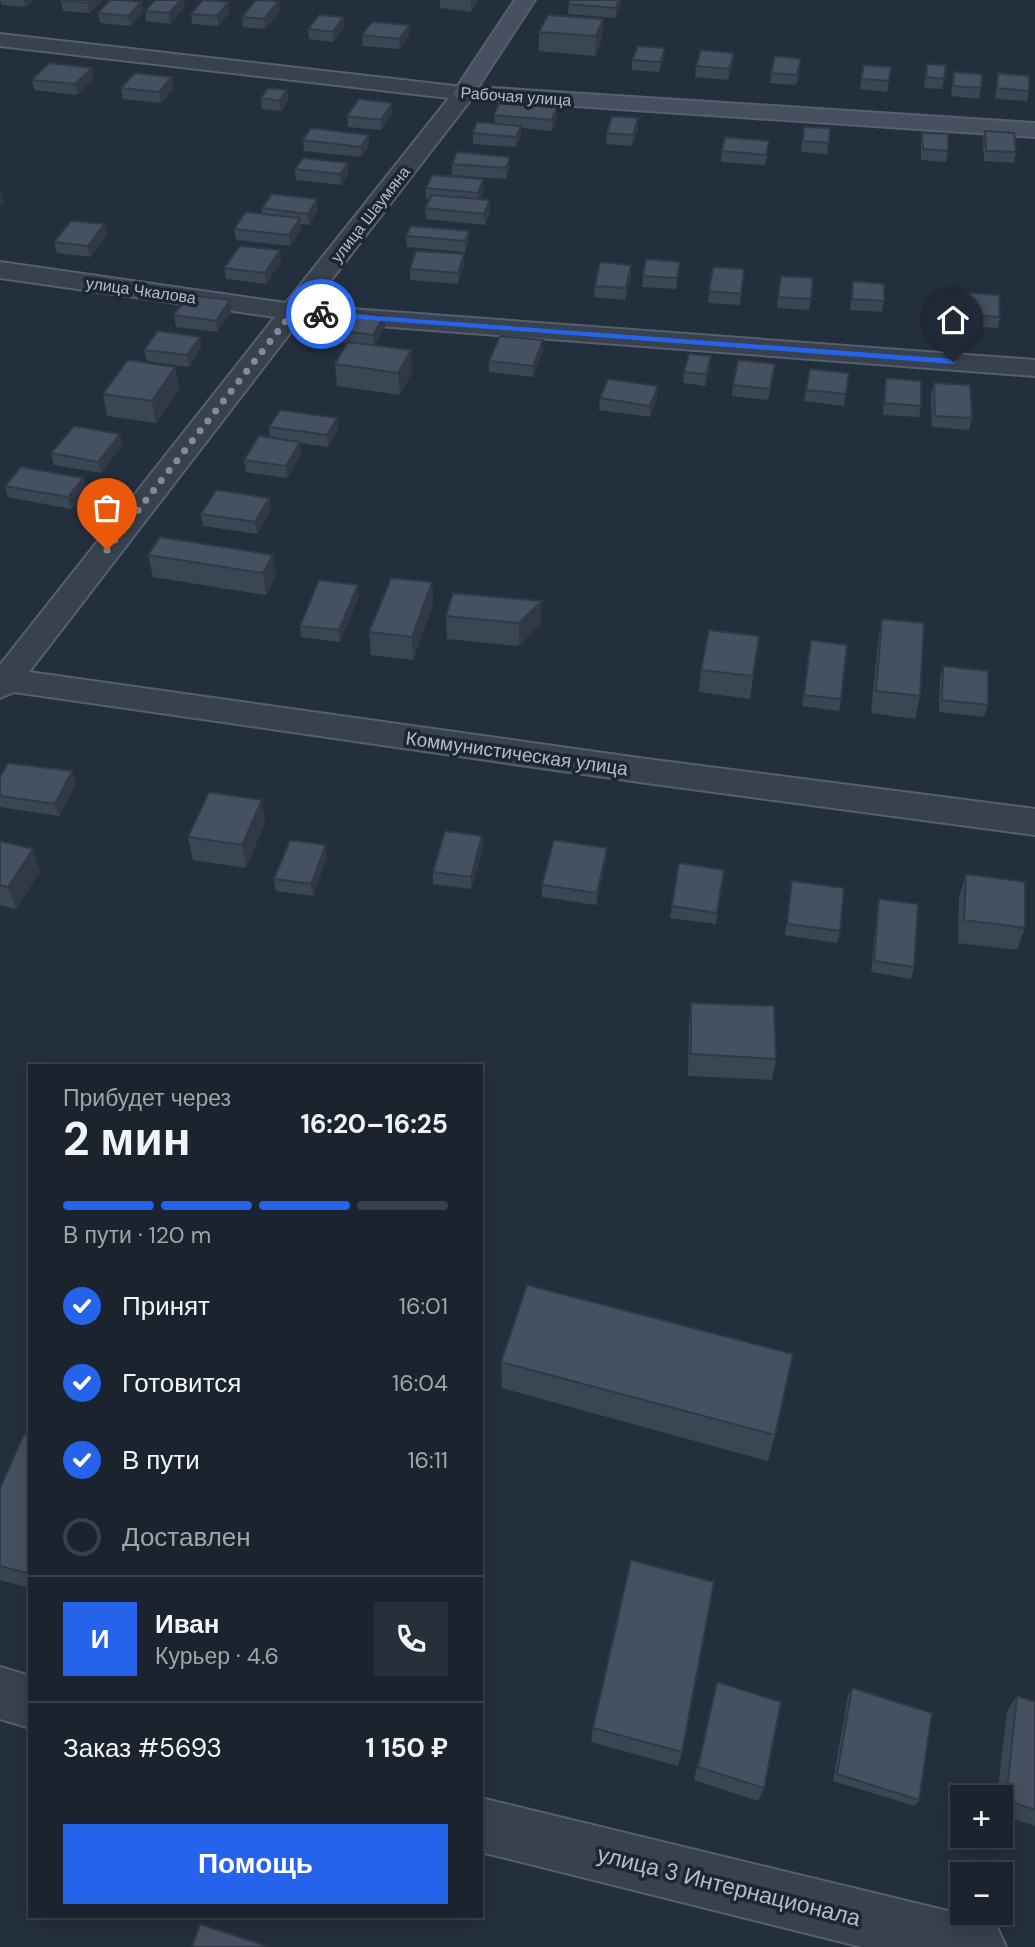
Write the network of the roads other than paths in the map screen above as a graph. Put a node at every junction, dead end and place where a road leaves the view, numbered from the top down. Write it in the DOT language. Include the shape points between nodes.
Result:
graph roads {
  1 [pos="525,0"];
  2 [pos="0,40"];
  3 [pos="464,93"];
  4 [pos="1035,130"];
  5 [pos="0,270"];
  6 [pos="293,312"];
  7 [pos="1035,368"];
  8 [pos="2,682"];
  9 [pos="1035,822"];
  10 [pos="0,1693"];
  11 [pos="28,1701"];
  12 [pos="483,1825"];
  13 [pos="977,1947"];
  1 -- 3 [label="street, улица Шаумяна"];
  2 -- 3 [label="street, Рабочая улица"];
  3 -- 4 [label="street, Рабочая улица"];
  3 -- 6 [label="street, улица Шаумяна"];
  5 -- 6 [label="street, улица Чкалова"];
  6 -- 7 [label="street, улица Чкалова"];
  6 -- 8 [label="street, улица Шаумяна"];
  8 -- 9 [label="street, Коммунистическая улица"];
  10 -- 11 [label="street"];
  12 -- 13 [label="street, улица 3 Интернационала"];
}
